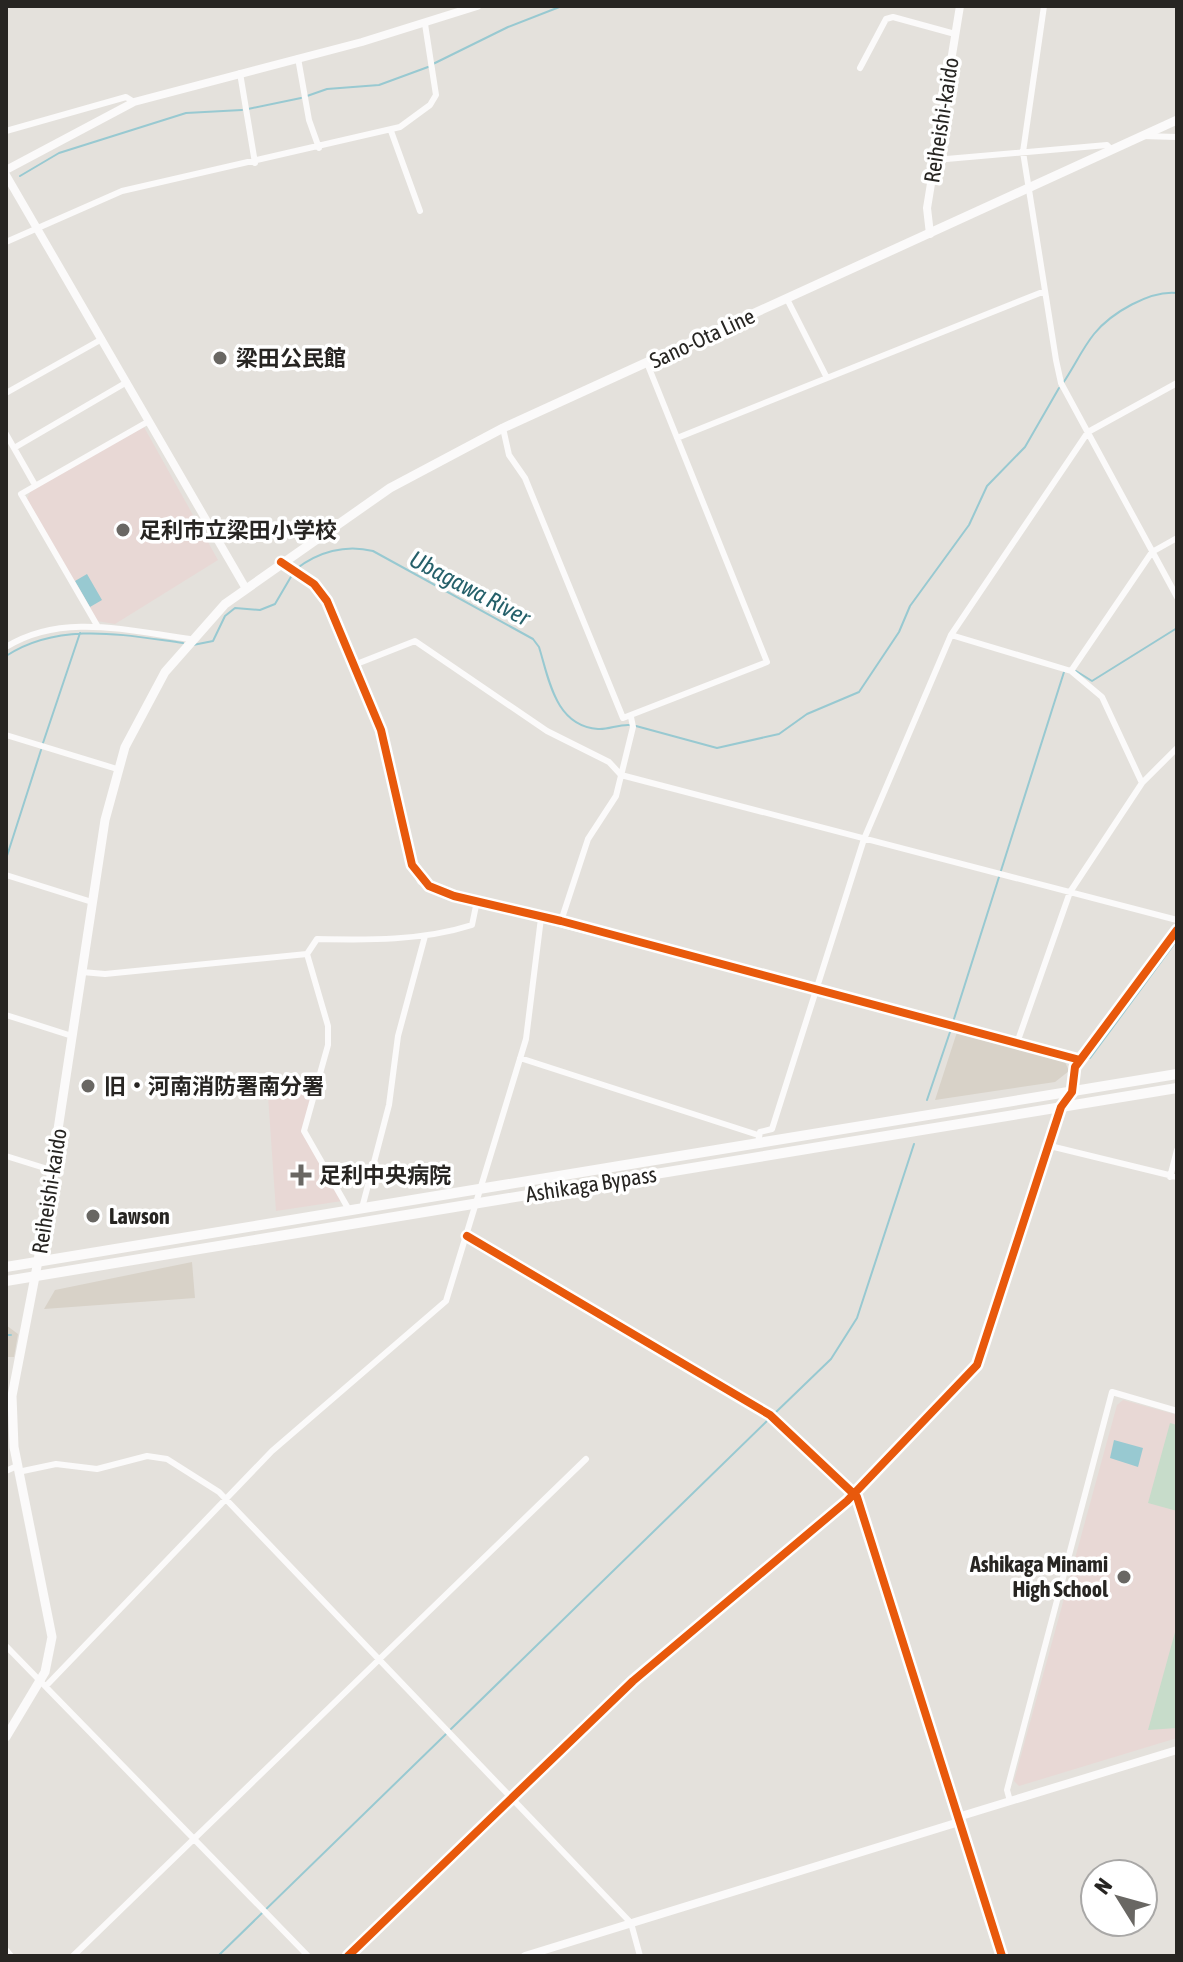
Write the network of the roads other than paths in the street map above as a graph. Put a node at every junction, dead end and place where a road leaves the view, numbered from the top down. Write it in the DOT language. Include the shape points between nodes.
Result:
graph roads {
  1 [pos="477,6"];
  2 [pos="960,6"];
  3 [pos="1044,6"];
  4 [pos="425,24"];
  5 [pos="955,34"];
  6 [pos="298,58"];
  7 [pos="860,68"];
  8 [pos="240,73"];
  9 [pos="134,102"];
  10 [pos="1177,120"];
  11 [pos="6,131"];
  12 [pos="391,131"];
  13 [pos="1142,136"];
  14 [pos="1177,137"];
  15 [pos="319,148"];
  16 [pos="1112,150"];
  17 [pos="1023,152"];
  18 [pos="935,160"];
  19 [pos="255,163"];
  20 [pos="6,173"];
  21 [pos="1027,188"];
  22 [pos="420,211"];
  23 [pos="36,227"];
  24 [pos="930,234"];
  25 [pos="6,242"];
  26 [pos="1045,291"];
  27 [pos="787,299"];
  28 [pos="102,339"];
  29 [pos="647,363"];
  30 [pos="827,378"];
  31 [pos="127,382"];
  32 [pos="1177,383"];
  33 [pos="6,393"];
  34 [pos="149,421"];
  35 [pos="503,428"];
  36 [pos="1088,432"];
  37 [pos="6,434"];
  38 [pos="677,438"];
  39 [pos="14,448"];
  40 [pos="35,485"];
  41 [pos="1177,538"];
  42 [pos="1152,552"];
  43 [pos="285,564"];
  44 [pos="245,587"];
  45 [pos="1177,597"];
  46 [pos="98,627"];
  47 [pos="951,635"];
  48 [pos="187,643"];
  49 [pos="6,647"];
  50 [pos="354,665"];
  51 [pos="1071,671"];
  52 [pos="631,717"];
  53 [pos="6,735"];
  54 [pos="1177,748"];
  55 [pos="117,769"];
  56 [pos="621,775"];
  57 [pos="1142,783"];
  58 [pos="864,839"];
  59 [pos="6,875"];
  60 [pos="1070,892"];
  61 [pos="477,901"];
  62 [pos="92,902"];
  63 [pos="541,916"];
  64 [pos="1177,920"];
  65 [pos="561,921"];
  66 [pos="1177,930"];
  67 [pos="425,936"];
  68 [pos="307,954"];
  69 [pos="82,972"];
  70 [pos="816,989"];
  71 [pos="6,1015"];
  72 [pos="72,1036"];
  73 [pos="1017,1043"];
  74 [pos="520,1058"];
  75 [pos="1080,1060"];
  76 [pos="1177,1074"];
  77 [pos="1177,1088"];
  78 [pos="1072,1092"];
  79 [pos="1061,1107"];
  80 [pos="758,1140"];
  81 [pos="1050,1146"];
  82 [pos="1177,1150"];
  83 [pos="6,1156"];
  84 [pos="51,1170"];
  85 [pos="1173,1177"];
  86 [pos="482,1188"];
  87 [pos="473,1204"];
  88 [pos="362,1208"];
  89 [pos="349,1210"];
  90 [pos="467,1236"];
  91 [pos="38,1261"];
  92 [pos="6,1267"];
  93 [pos="35,1276"];
  94 [pos="6,1281"];
  95 [pos="11,1379"];
  96 [pos="1177,1411"];
  97 [pos="586,1459"];
  98 [pos="17,1469"];
  99 [pos="6,1471"];
  100 [pos="854,1493"];
  101 [pos="225,1500"];
  102 [pos="6,1646"];
  103 [pos="377,1658"];
  104 [pos="43,1685"];
  105 [pos="6,1737"];
  106 [pos="1177,1750"];
  107 [pos="511,1798"];
  108 [pos="1010,1801"];
  109 [pos="959,1820"];
  110 [pos="192,1837"];
  111 [pos="631,1923"];
  112 [pos="6,1950"];
  113 [pos="11,1956"];
  114 [pos="73,1956"];
  115 [pos="308,1956"];
  116 [pos="348,1956"];
  117 [pos="525,1956"];
  118 [pos="640,1956"];
  119 [pos="1002,1956"];
  1 -- 4 [label="street"];
  2 -- 5 [label="street, Reiheishi-kaido"];
  3 -- 17 [label="street"];
  4 -- 6 [label="street"];
  4 -- 12 [label="street" via="436,95 430,105"];
  5 -- 7 [label="street" via="886,19"];
  5 -- 18 [label="street, Reiheishi-kaido"];
  6 -- 8 [label="street"];
  6 -- 15 [label="street"];
  8 -- 9 [label="street"];
  8 -- 19 [label="street"];
  9 -- 11 [label="street" via="126,97"];
  9 -- 20 [label="street"];
  10 -- 13 [label="main road, Sano-Ota Line"];
  12 -- 15 [label="street"];
  12 -- 22 [label="street"];
  13 -- 14 [label="street"];
  13 -- 16 [label="main road, Sano-Ota Line"];
  15 -- 19 [label="street"];
  16 -- 17 [label="street" via="1107,145"];
  16 -- 21 [label="main road, Sano-Ota Line"];
  17 -- 18 [label="street"];
  17 -- 21 [label="street"];
  18 -- 24 [label="street, Reiheishi-kaido" via="927,208"];
  19 -- 23 [label="street" via="122,191"];
  20 -- 23 [label="street"];
  21 -- 24 [label="main road, Sano-Ota Line"];
  21 -- 26 [label="street"];
  23 -- 25 [label="street"];
  23 -- 28 [label="street"];
  24 -- 27 [label="main road, Sano-Ota Line"];
  26 -- 30 [label="street"];
  26 -- 36 [label="street" via="1061,383"];
  27 -- 29 [label="main road, Sano-Ota Line"];
  27 -- 30 [label="street"];
  28 -- 31 [label="street"];
  28 -- 33 [label="street"];
  29 -- 35 [label="main road, Sano-Ota Line"];
  29 -- 38 [label="street"];
  30 -- 38 [label="street"];
  31 -- 34 [label="street"];
  31 -- 39 [label="street"];
  32 -- 36 [label="street"];
  34 -- 40 [label="street"];
  34 -- 44 [label="street"];
  35 -- 43 [label="main road, Sano-Ota Line" via="390,488"];
  35 -- 52 [label="street" via="509,455 525,478 623,718"];
  36 -- 42 [label="street"];
  36 -- 47 [label="street"];
  37 -- 39 [label="street"];
  38 -- 52 [label="street" via="767,662"];
  39 -- 40 [label="street"];
  40 -- 46 [label="street" via="21,494"];
  41 -- 42 [label="street"];
  42 -- 45 [label="street"];
  42 -- 51 [label="street"];
  43 -- 44 [label="main road, Sano-Ota Line"];
  43 -- 50 [label="street" via="323,593"];
  44 -- 48 [label="main road, Sano-Ota Line"];
  46 -- 48 [label="street"];
  46 -- 49 [label="street" via="39,631"];
  47 -- 51 [label="street"];
  47 -- 58 [label="street"];
  48 -- 55 [label="main road, Reiheishi-kaido" via="144,705"];
  50 -- 56 [label="street" via="415,641 547,731 609,762"];
  50 -- 61 [label="street" via="381,730 416,874 438,891"];
  51 -- 57 [label="street" via="1102,697"];
  52 -- 56 [label="street"];
  53 -- 55 [label="street"];
  54 -- 57 [label="street"];
  55 -- 62 [label="main road, Reiheishi-kaido"];
  56 -- 58 [label="street"];
  56 -- 65 [label="street" via="616,796 588,839"];
  57 -- 60 [label="street"];
  58 -- 60 [label="street"];
  58 -- 70 [label="street"];
  59 -- 62 [label="street"];
  60 -- 64 [label="street"];
  60 -- 73 [label="street"];
  61 -- 63 [label="street"];
  61 -- 67 [label="street" via="472,925"];
  62 -- 69 [label="main road, Reiheishi-kaido"];
  63 -- 65 [label="street"];
  63 -- 74 [label="street"];
  65 -- 70 [label="street"];
  66 -- 75 [label="street"];
  67 -- 68 [label="street" via="317,939"];
  67 -- 88 [label="street"];
  68 -- 69 [label="street"];
  68 -- 89 [label="street" via="328,1026 328,1045 304,1131"];
  69 -- 72 [label="main road, Reiheishi-kaido"];
  70 -- 73 [label="street"];
  70 -- 80 [label="street" via="772,1129"];
  71 -- 72 [label="street"];
  72 -- 84 [label="main road, Reiheishi-kaido"];
  73 -- 75 [label="street"];
  74 -- 80 [label="street"];
  74 -- 86 [label="street"];
  75 -- 78 [label="street"];
  76 -- 78 [label="highway, Ashikaga Bypass"];
  77 -- 79 [label="highway, Ashikaga Bypass"];
  78 -- 79 [label="street"];
  78 -- 80 [label="highway, Ashikaga Bypass"];
  79 -- 81 [label="street"];
  79 -- 87 [label="highway, Ashikaga Bypass"];
  80 -- 86 [label="highway, Ashikaga Bypass"];
  81 -- 85 [label="street"];
  81 -- 100 [label="street" via="982,1357"];
  82 -- 85 [label="street"];
  83 -- 84 [label="street"];
  84 -- 91 [label="main road, Reiheishi-kaido"];
  86 -- 87 [label="street"];
  86 -- 88 [label="highway, Ashikaga Bypass"];
  87 -- 90 [label="street"];
  87 -- 93 [label="highway, Ashikaga Bypass"];
  88 -- 89 [label="highway, Ashikaga Bypass"];
  89 -- 91 [label="highway, Ashikaga Bypass"];
  90 -- 100 [label="street" via="770,1415"];
  90 -- 101 [label="street" via="446,1301 272,1451"];
  91 -- 92 [label="highway, Ashikaga Bypass"];
  91 -- 93 [label="main road, Reiheishi-kaido"];
  93 -- 94 [label="highway, Ashikaga Bypass"];
  93 -- 95 [label="main road, Reiheishi-kaido"];
  95 -- 98 [label="main road, Reiheishi-kaido"];
  96 -- 108 [label="street" via="1112,1392 1007,1790"];
  97 -- 103 [label="street"];
  98 -- 99 [label="street"];
  98 -- 101 [label="street" via="56,1464 97,1469 147,1456 167,1459"];
  98 -- 104 [label="main road, Reiheishi-kaido" via="51,1624"];
  100 -- 107 [label="street" via="633,1681"];
  100 -- 109 [label="street"];
  101 -- 103 [label="street"];
  101 -- 104 [label="street"];
  102 -- 104 [label="street"];
  103 -- 107 [label="street"];
  103 -- 110 [label="street"];
  104 -- 105 [label="main road, Reiheishi-kaido"];
  104 -- 110 [label="street"];
  106 -- 108 [label="street"];
  107 -- 111 [label="street"];
  107 -- 116 [label="street"];
  108 -- 109 [label="street"];
  109 -- 111 [label="street"];
  109 -- 119 [label="street"];
  110 -- 114 [label="street"];
  110 -- 115 [label="street"];
  111 -- 117 [label="street"];
  111 -- 118 [label="street"];
  112 -- 113 [label="street"];
}
